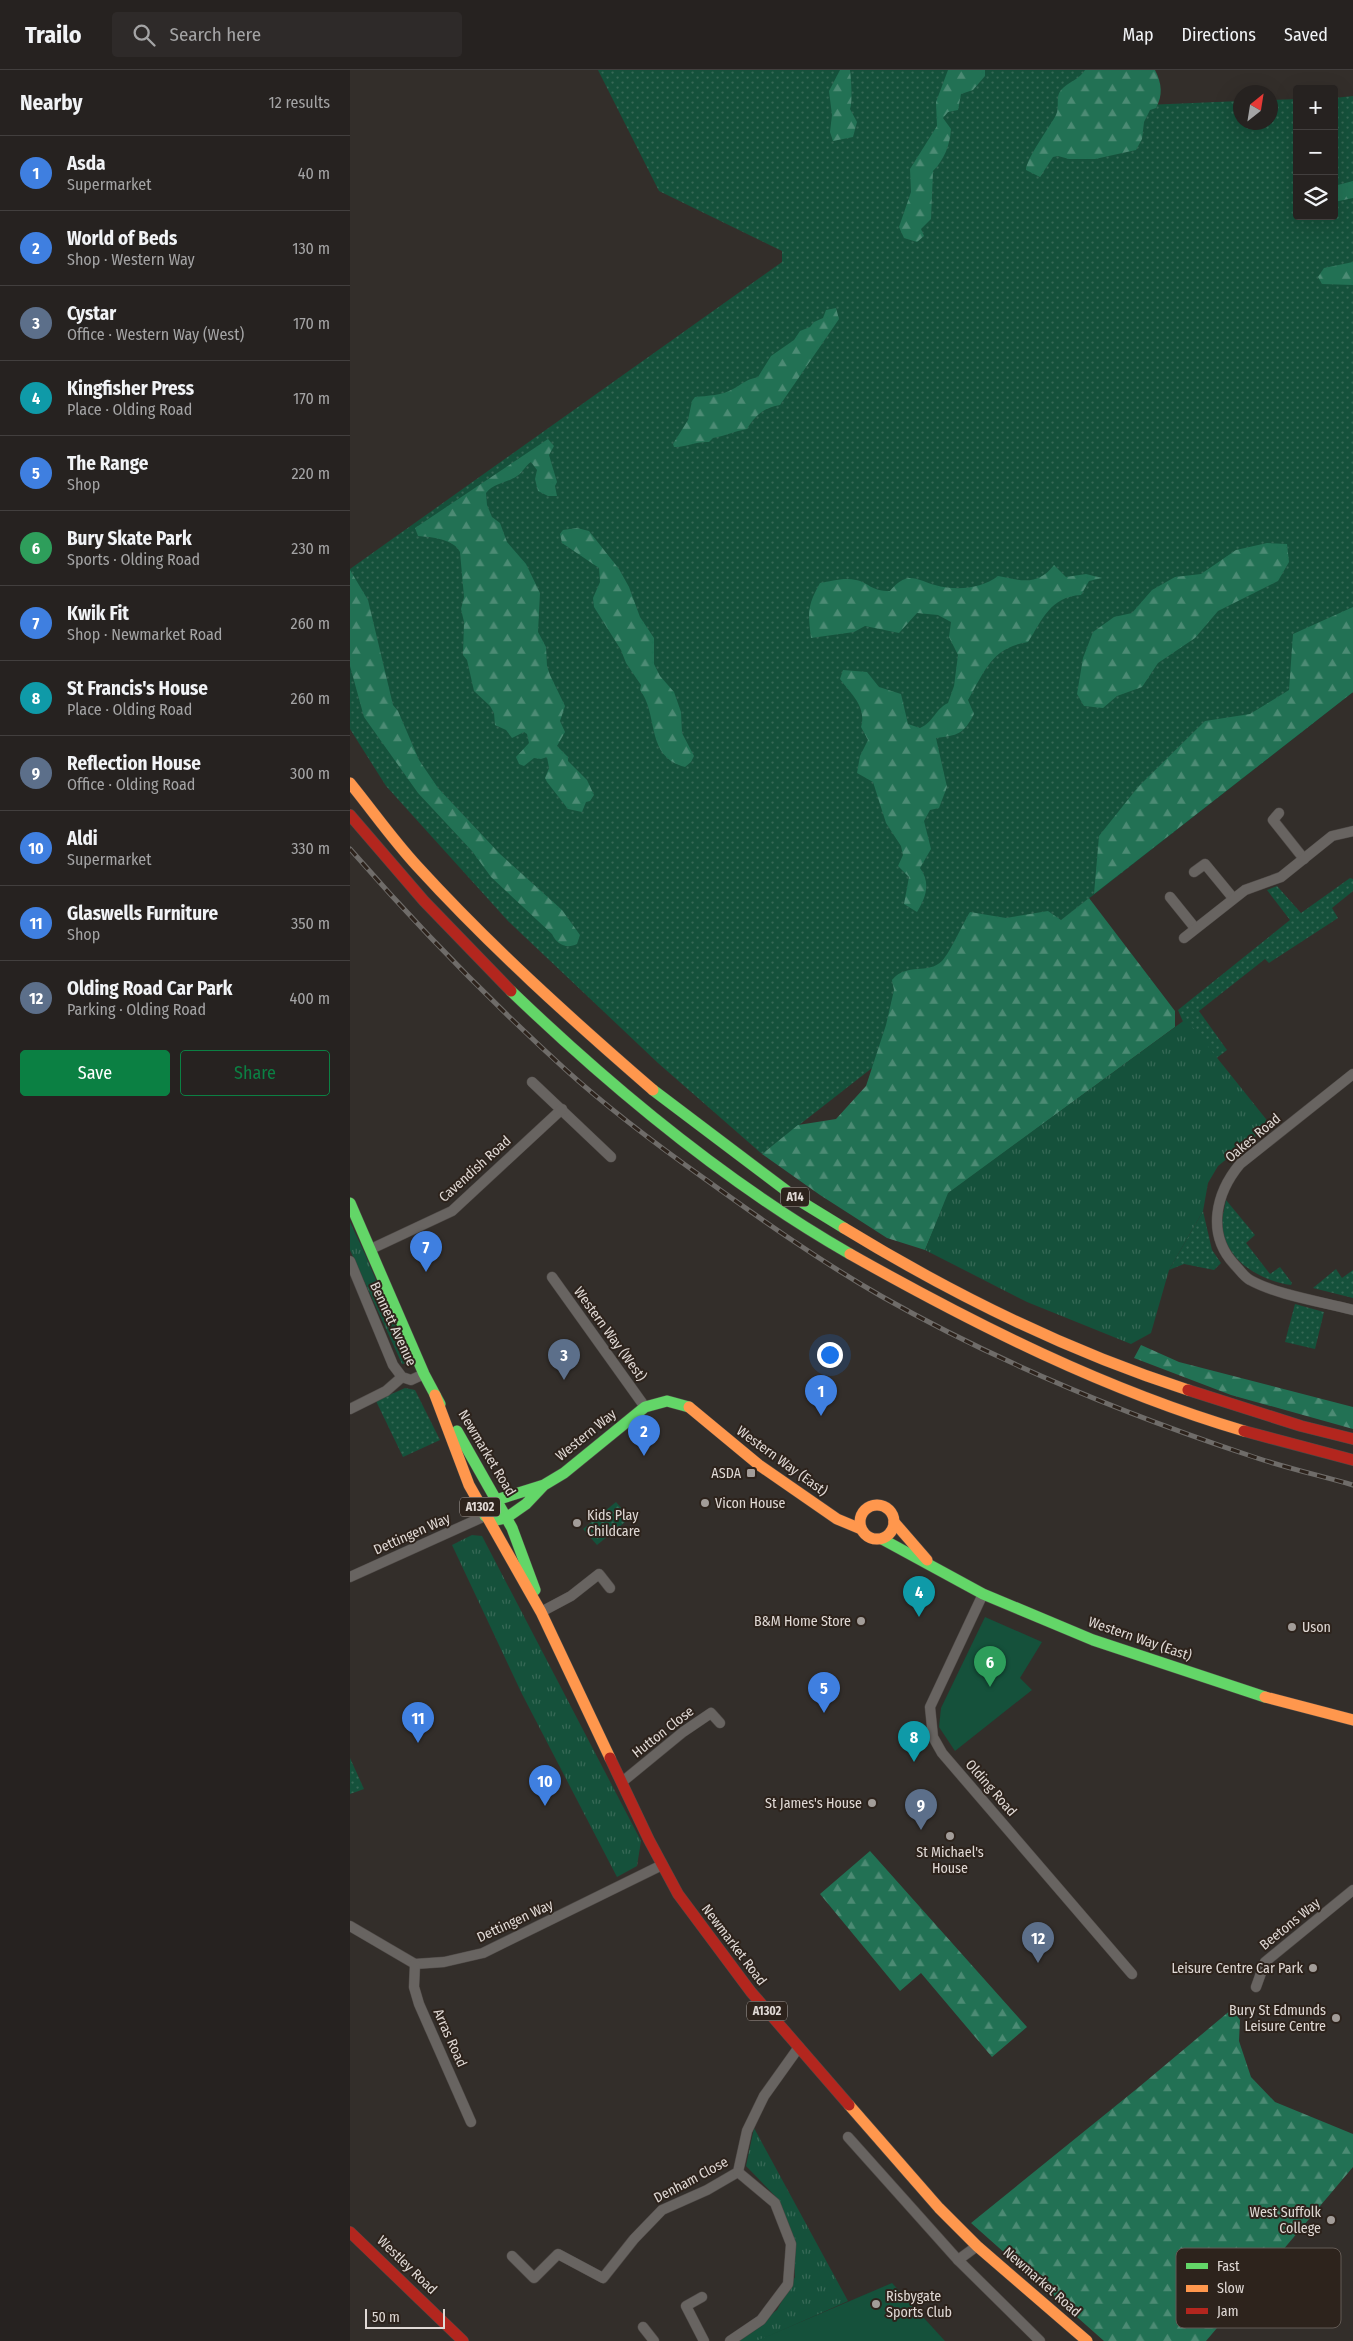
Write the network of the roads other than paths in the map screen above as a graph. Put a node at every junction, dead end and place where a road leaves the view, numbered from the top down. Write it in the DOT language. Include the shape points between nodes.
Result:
graph roads {
  1 [pos="350,783"];
  2 [pos="1279,813"];
  3 [pos="350,815"];
  4 [pos="1353,831"];
  5 [pos="1304,859"];
  6 [pos="1194,872"];
  7 [pos="1170,897"];
  8 [pos="1233,898"];
  9 [pos="1196,928"];
  10 [pos="1184,938"];
  11 [pos="1353,1074"];
  12 [pos="532,1082"];
  13 [pos="562,1109"];
  14 [pos="611,1157"];
  15 [pos="350,1203"];
  16 [pos="371,1249"];
  17 [pos="350,1261"];
  18 [pos="552,1277"];
  19 [pos="1353,1310"];
  20 [pos="424,1374"];
  21 [pos="402,1377"];
  22 [pos="435,1395"];
  23 [pos="644,1407"];
  24 [pos="350,1409"];
  25 [pos="1353,1440"];
  26 [pos="1353,1460"];
  27 [pos="544,1485"];
  28 [pos="496,1500"];
  29 [pos="825,1510"];
  30 [pos="862,1515"];
  31 [pos="485,1516"];
  32 [pos="506,1518"];
  33 [pos="894,1522"];
  34 [pos="861,1529"];
  35 [pos="882,1539"];
  36 [pos="927,1562"];
  37 [pos="350,1577"];
  38 [pos="610,1588"];
  39 [pos="984,1594"];
  40 [pos="541,1612"];
  41 [pos="1353,1720"];
  42 [pos="720,1723"];
  43 [pos="622,1782"];
  44 [pos="662,1865"];
  45 [pos="1353,1890"];
  46 [pos="350,1926"];
  47 [pos="414,1964"];
  48 [pos="1132,1974"];
  49 [pos="1256,1987"];
  50 [pos="799,2047"];
  51 [pos="472,2122"];
  52 [pos="848,2137"];
  53 [pos="738,2172"];
  54 [pos="350,2232"];
  55 [pos="977,2246"];
  56 [pos="512,2256"];
  57 [pos="958,2260"];
  58 [pos="702,2297"];
  59 [pos="643,2327"];
  60 [pos="463,2341"];
  61 [pos="654,2341"];
  62 [pos="704,2341"];
  63 [pos="730,2341"];
  64 [pos="1040,2341"];
  65 [pos="1086,2341"];
  1 -- 25 [label="main road, A14" via="416,865 574,1022 657,1094 800,1201 892,1258 984,1306 1082,1350 1152,1378"];
  2 -- 5 [label="street" via="1273,820"];
  3 -- 26 [label="main road, A14" via="390,865 477,960 568,1046 695,1150 788,1216 851,1255 1027,1349 1183,1412"];
  4 -- 5 [label="street" via="1332,836"];
  5 -- 8 [label="street" via="1281,878 1245,890"];
  6 -- 8 [label="street" via="1205,864"];
  7 -- 9 [label="street"];
  8 -- 9 [label="street"];
  9 -- 10 [label="street"];
  11 -- 19 [label="street, Oakes Road" via="1240,1164 1220,1194 1216,1215 1219,1236 1227,1255 1248,1280"];
  12 -- 13 [label="street"];
  13 -- 14 [label="street"];
  13 -- 16 [label="street, Cavendish Road" via="452,1211"];
  15 -- 16 [label="main road, Newmarket Road / A1302"];
  16 -- 20 [label="main road, Newmarket Road / A1302"];
  17 -- 21 [label="street, Bennett Avenue" via="393,1364"];
  18 -- 23 [label="street, Western Way (West)"];
  20 -- 21 [label="street, Bennett Avenue" via="411,1380"];
  20 -- 22 [label="main road, Newmarket Road / A1302"];
  21 -- 24 [label="street" via="386,1391"];
  22 -- 28 [label="main road, Newmarket Road / A1302"];
  22 -- 31 [label="main road, Newmarket Road / A1302" via="469,1486"];
  23 -- 27 [label="main road, Western Way" via="564,1473"];
  23 -- 29 [label="main road, Western Way (East)" via="671,1400 684,1404 753,1461"];
  27 -- 28 [label="main road, Western Way"];
  27 -- 32 [label="main road, Western Way" via="526,1504"];
  28 -- 31 [label="main road"];
  28 -- 32 [label="main road, Newmarket Road / A1302"];
  29 -- 30 [label="main road, Western Way (East)"];
  29 -- 34 [label="main road, Western Way (East)" via="850,1527"];
  30 -- 33 [label="main road" via="870,1507 882,1506 892,1513"];
  30 -- 34 [label="main road"];
  31 -- 32 [label="main road" via="497,1520"];
  31 -- 37 [label="street, Dettingen Way"];
  31 -- 40 [label="main road, Newmarket Road / A1302"];
  32 -- 40 [label="main road, Newmarket Road / A1302" via="530,1571"];
  33 -- 35 [label="main road" via="891,1532"];
  33 -- 36 [label="main road, Western Way (East)"];
  34 -- 35 [label="main road" via="871,1538"];
  35 -- 36 [label="main road, Western Way (East)"];
  36 -- 39 [label="main road, Western Way (East)"];
  38 -- 40 [label="street" via="599,1574 571,1596"];
  39 -- 41 [label="main road, Western Way (East)" via="1093,1640 1259,1695"];
  39 -- 48 [label="street, Olding Road" via="932,1701 930,1720 933,1737 942,1752"];
  40 -- 43 [label="main road, Newmarket Road / A1302"];
  42 -- 43 [label="street, Hutton Close" via="711,1713"];
  43 -- 44 [label="main road, Newmarket Road / A1302"];
  44 -- 47 [label="street, Dettingen Way" via="483,1953 444,1962"];
  44 -- 50 [label="main road, Newmarket Road / A1302" via="720,1954"];
  45 -- 49 [label="street, Beetons Way" via="1265,1962"];
  46 -- 47 [label="street"];
  47 -- 51 [label="street, Arras Road" via="414,1987 419,2004"];
  50 -- 53 [label="street, Denham Close" via="764,2096 751,2122"];
  50 -- 55 [label="main road, Newmarket Road / A1302" via="894,2158"];
  52 -- 57 [label="street"];
  53 -- 56 [label="street, Denham Close" via="708,2190 662,2210 603,2278 558,2254 534,2278"];
  53 -- 63 [label="street" via="775,2203 791,2244 788,2284 761,2320"];
  54 -- 60 [label="main road, Westley Road"];
  55 -- 57 [label="street"];
  55 -- 65 [label="main road, Newmarket Road / A1302"];
  57 -- 64 [label="street"];
  58 -- 62 [label="street" via="686,2306"];
  59 -- 61 [label="street"];
}
